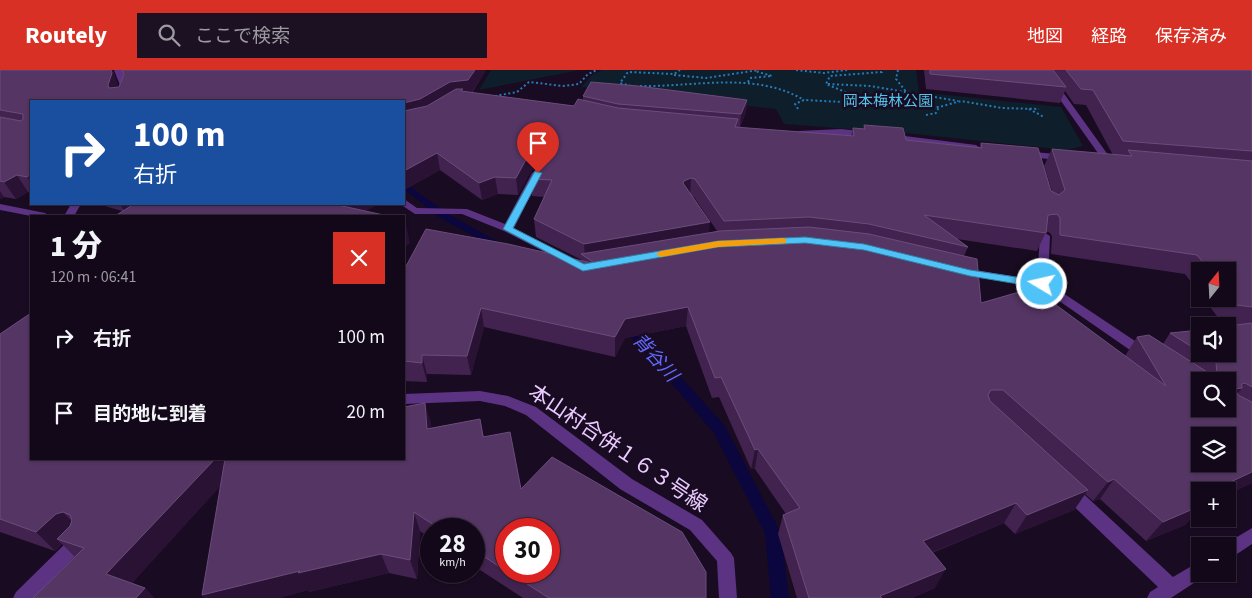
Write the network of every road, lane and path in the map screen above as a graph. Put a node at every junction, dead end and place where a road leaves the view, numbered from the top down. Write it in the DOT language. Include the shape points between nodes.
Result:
graph roads {
  1 [pos="118,70"];
  2 [pos="597,70"];
  3 [pos="680,70"];
  4 [pos="759,70"];
  5 [pos="796,70"];
  6 [pos="847,70"];
  7 [pos="882,70"];
  8 [pos="898,70"];
  9 [pos="1043,70"];
  10 [pos="754,71"];
  11 [pos="838,71"];
  12 [pos="674,74"];
  13 [pos="748,82"];
  14 [pos="826,84"];
  15 [pos="908,93"];
  16 [pos="492,97"];
  17 [pos="121,100"];
  18 [pos="804,100"];
  19 [pos="961,101"];
  20 [pos="854,106"];
  21 [pos="792,134"];
  22 [pos="988,149"];
  23 [pos="1016,153"];
  24 [pos="1073,158"];
  25 [pos="1108,161"];
  26 [pos="538,173"];
  27 [pos="405,203"];
  28 [pos="0,206"];
  29 [pos="40,215"];
  30 [pos="508,229"];
  31 [pos="1044,236"];
  32 [pos="583,268"];
  33 [pos="951,268"];
  34 [pos="1042,284"];
  35 [pos="1153,358"];
  36 [pos="405,399"];
  37 [pos="1058,481"];
  38 [pos="1252,535"];
  39 [pos="80,540"];
  40 [pos="1236,546"];
  41 [pos="1191,575"];
  42 [pos="1172,588"];
  43 [pos="22,598"];
  44 [pos="728,598"];
  45 [pos="1156,598"];
  1 -- 17 [label="street" via="126,88"];
  2 -- 16 [label="path" via="572,86 528,82 517,92"];
  3 -- 12 [label="path"];
  4 -- 10 [label="path"];
  5 -- 11 [label="path" via="824,74"];
  6 -- 11 [label="path"];
  7 -- 14 [label="path" via="830,76"];
  8 -- 15 [label="path" via="896,79"];
  9 -- 25 [label="street"];
  10 -- 12 [label="path" via="716,77 686,78"];
  10 -- 13 [label="path" via="772,76 750,78"];
  12 -- 13 [label="path" via="628,72 620,83 659,87"];
  13 -- 18 [label="path" via="773,84 796,92"];
  14 -- 15 [label="path" via="870,86"];
  14 -- 20 [label="path" via="862,99 864,104"];
  15 -- 19 [label="path"];
  21 -- 22 [label="street" via="841,132"];
  23 -- 24 [label="street" via="1036,159"];
  26 -- 30 [label="street"];
  27 -- 30 [label="street" via="415,211 463,211"];
  28 -- 29 [label="street"];
  30 -- 32 [label="street"];
  31 -- 34 [label="street"];
  33 -- 34 [label="street"];
  34 -- 35 [label="street"];
  36 -- 44 [label="street, 本山村合併１６３号線" via="480,396 508,401 531,411 626,484 696,524 725,558"];
  37 -- 42 [label="street"];
  38 -- 40 [label="street"];
  39 -- 43 [label="street"];
  41 -- 42 [label="street"];
  42 -- 45 [label="street"];
}
